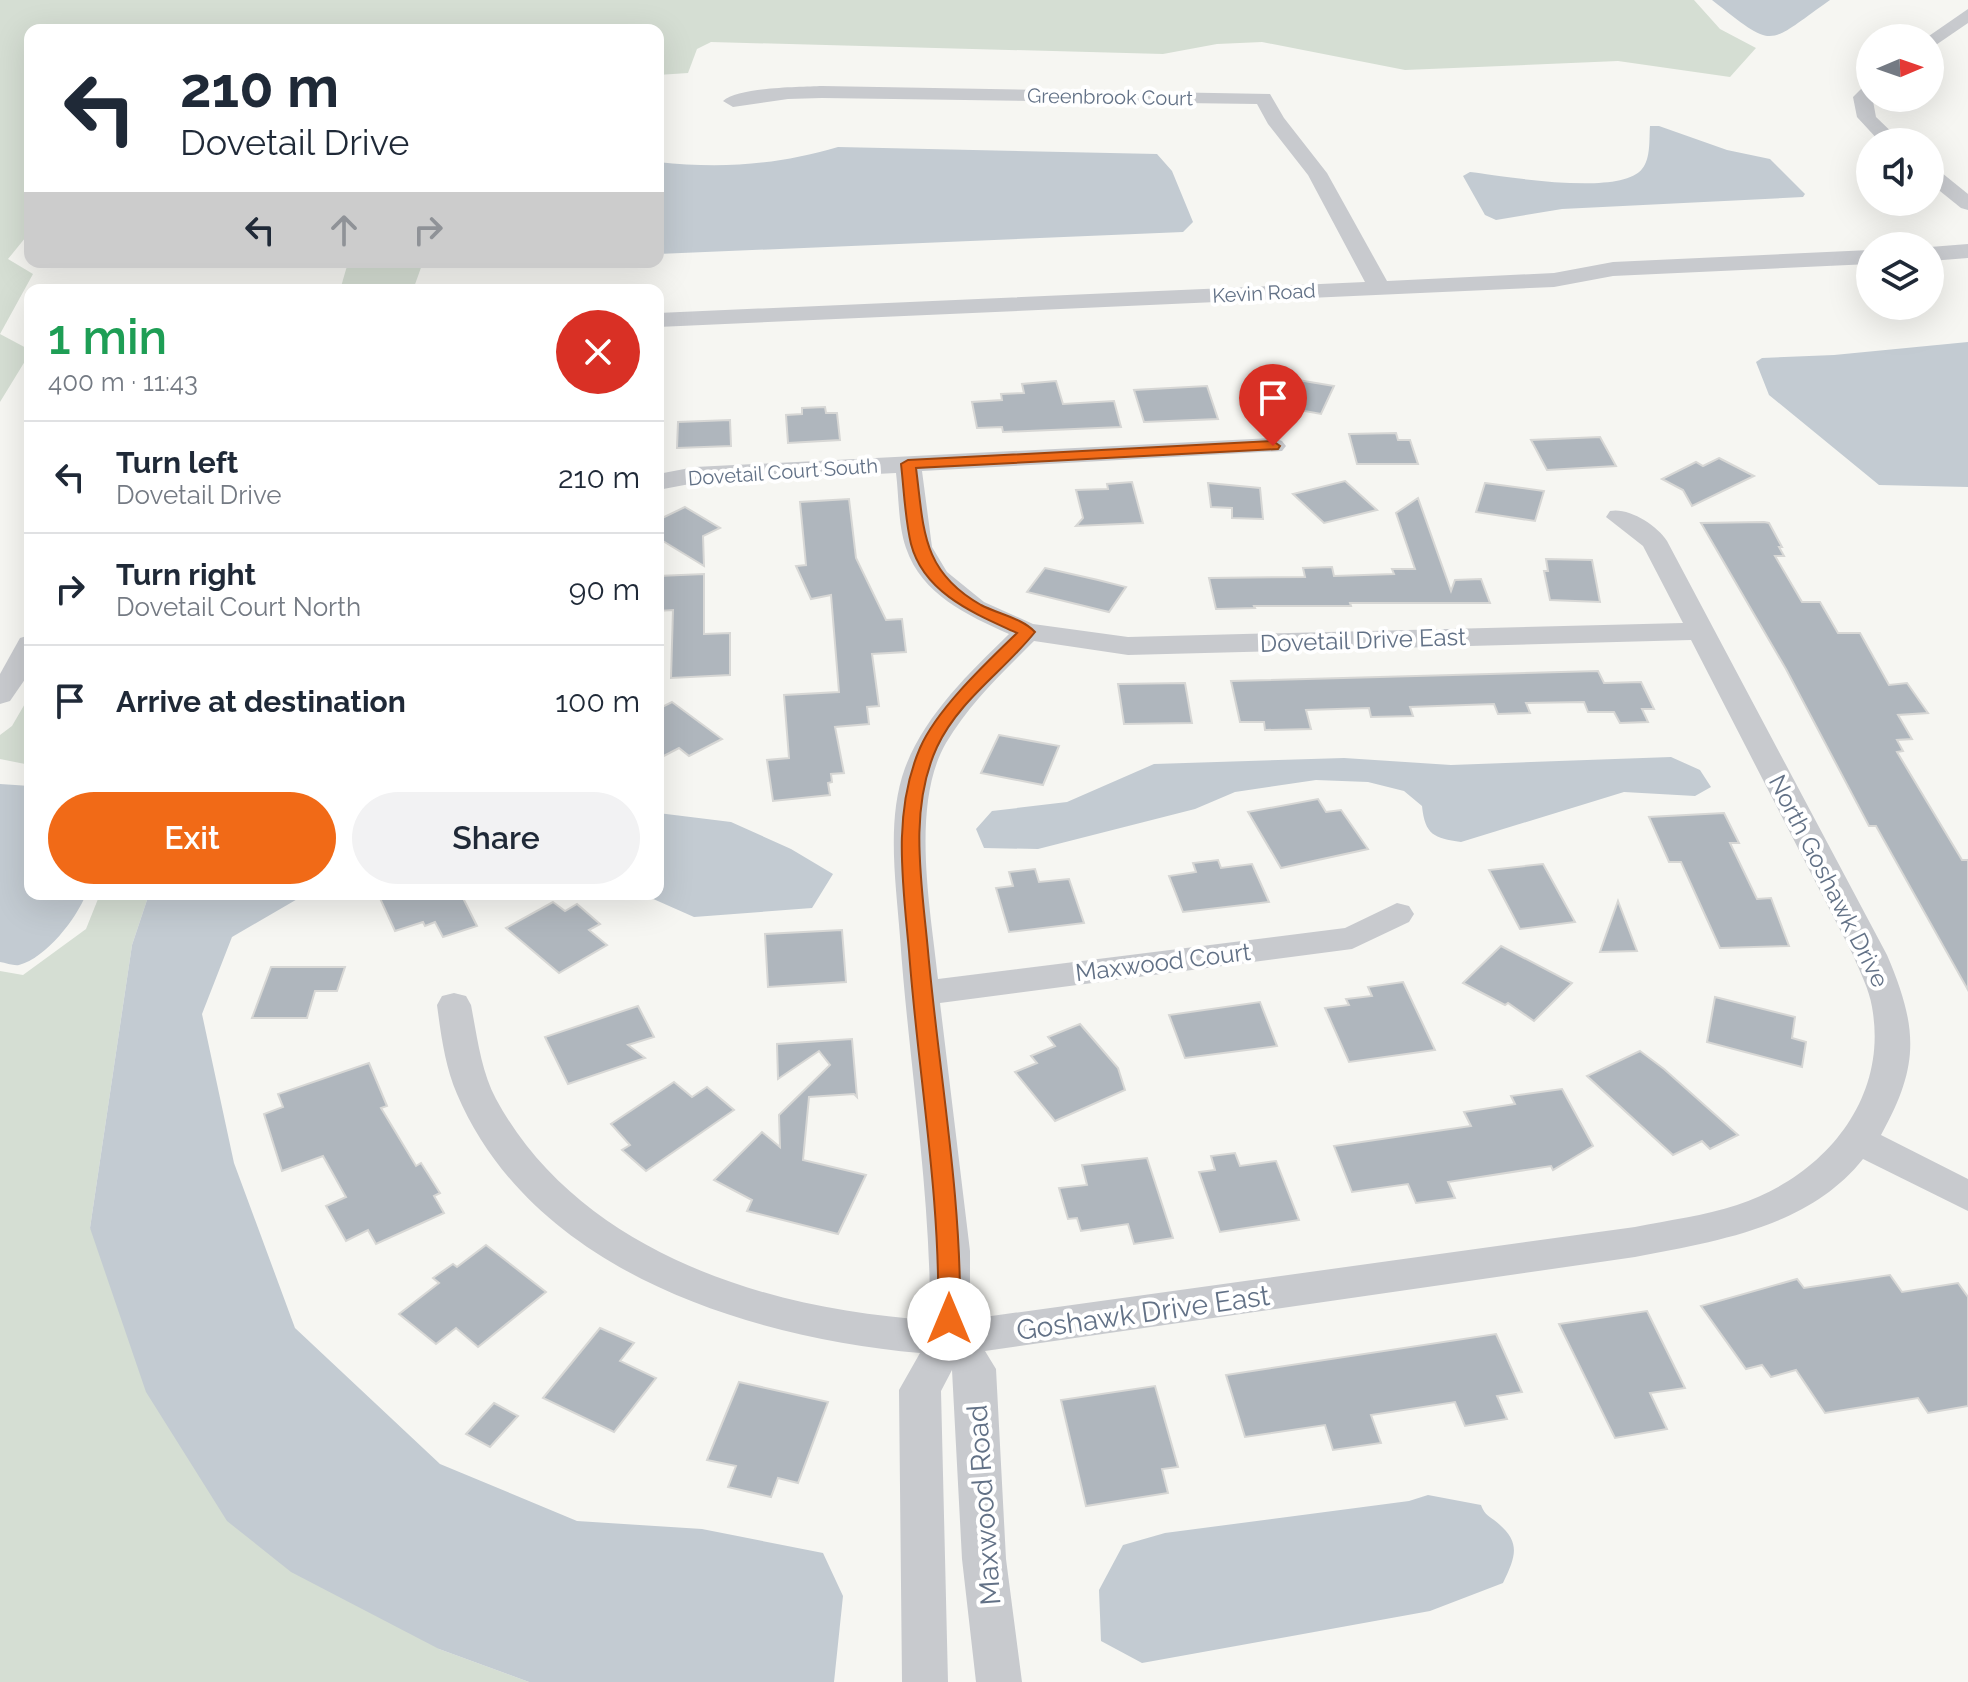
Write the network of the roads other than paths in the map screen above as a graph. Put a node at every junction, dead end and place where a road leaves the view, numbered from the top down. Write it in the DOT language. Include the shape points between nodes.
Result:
graph roads {
  1 [pos="1968,14"];
  2 [pos="1944,33"];
  3 [pos="733,101"];
  4 [pos="1863,112"];
  5 [pos="1875,128"];
  6 [pos="1944,184"];
  7 [pos="1968,204"];
  8 [pos="1968,251"];
  9 [pos="1944,253"];
  10 [pos="1856,258"];
  11 [pos="1380,288"];
  12 [pos="664,320"];
  13 [pos="1273,446"];
  14 [pos="908,464"];
  15 [pos="664,481"];
  16 [pos="1619,517"];
  17 [pos="1700,631"];
  18 [pos="1027,632"];
  19 [pos="24,656"];
  20 [pos="0,695"];
  21 [pos="1397,914"];
  22 [pos="923,993"];
  23 [pos="454,1005"];
  24 [pos="1858,1140"];
  25 [pos="1968,1196"];
  26 [pos="950,1337"];
  27 [pos="925,1682"];
  28 [pos="999,1682"];
  1 -- 2 [label="street"];
  3 -- 11 [label="street, Greenbrook Court" via="822,92 1263,98 1317,173"];
  4 -- 5 [label="street"];
  6 -- 7 [label="street"];
  8 -- 9 [label="street"];
  10 -- 11 [label="street, Kevin Road" via="1613,269 1554,280"];
  11 -- 12 [label="street, Kevin Road"];
  13 -- 14 [label="street, Dovetail Court South"];
  14 -- 15 [label="street, Dovetail Court South"];
  14 -- 18 [label="street, Dovetail Drive East" via="919,547 935,575 974,608"];
  16 -- 17 [label="street, North Goshawk Drive" via="1654,541"];
  17 -- 18 [label="street, Dovetail Drive East" via="1128,646"];
  17 -- 24 [label="street, North Goshawk Drive" via="1870,955 1890,1006 1890,1075 1880,1109"];
  18 -- 22 [label="street" via="964,696 930,744 919,772 911,812 912,876"];
  19 -- 20 [label="street"];
  21 -- 22 [label="street, Maxwood Court" via="1352,938"];
  22 -- 26 [label="street" via="950,1251"];
  23 -- 26 [label="street, Goshawk Drive East" via="464,1065 493,1127 550,1196 602,1237 682,1282 740,1304 812,1322"];
  24 -- 25 [label="street"];
  24 -- 26 [label="street, Goshawk Drive East" via="1812,1186 1727,1223 1619,1244"];
  26 -- 27 [label="street" via="920,1390"];
  26 -- 28 [label="street, Maxwood Road" via="975,1369 984,1559"];
}
